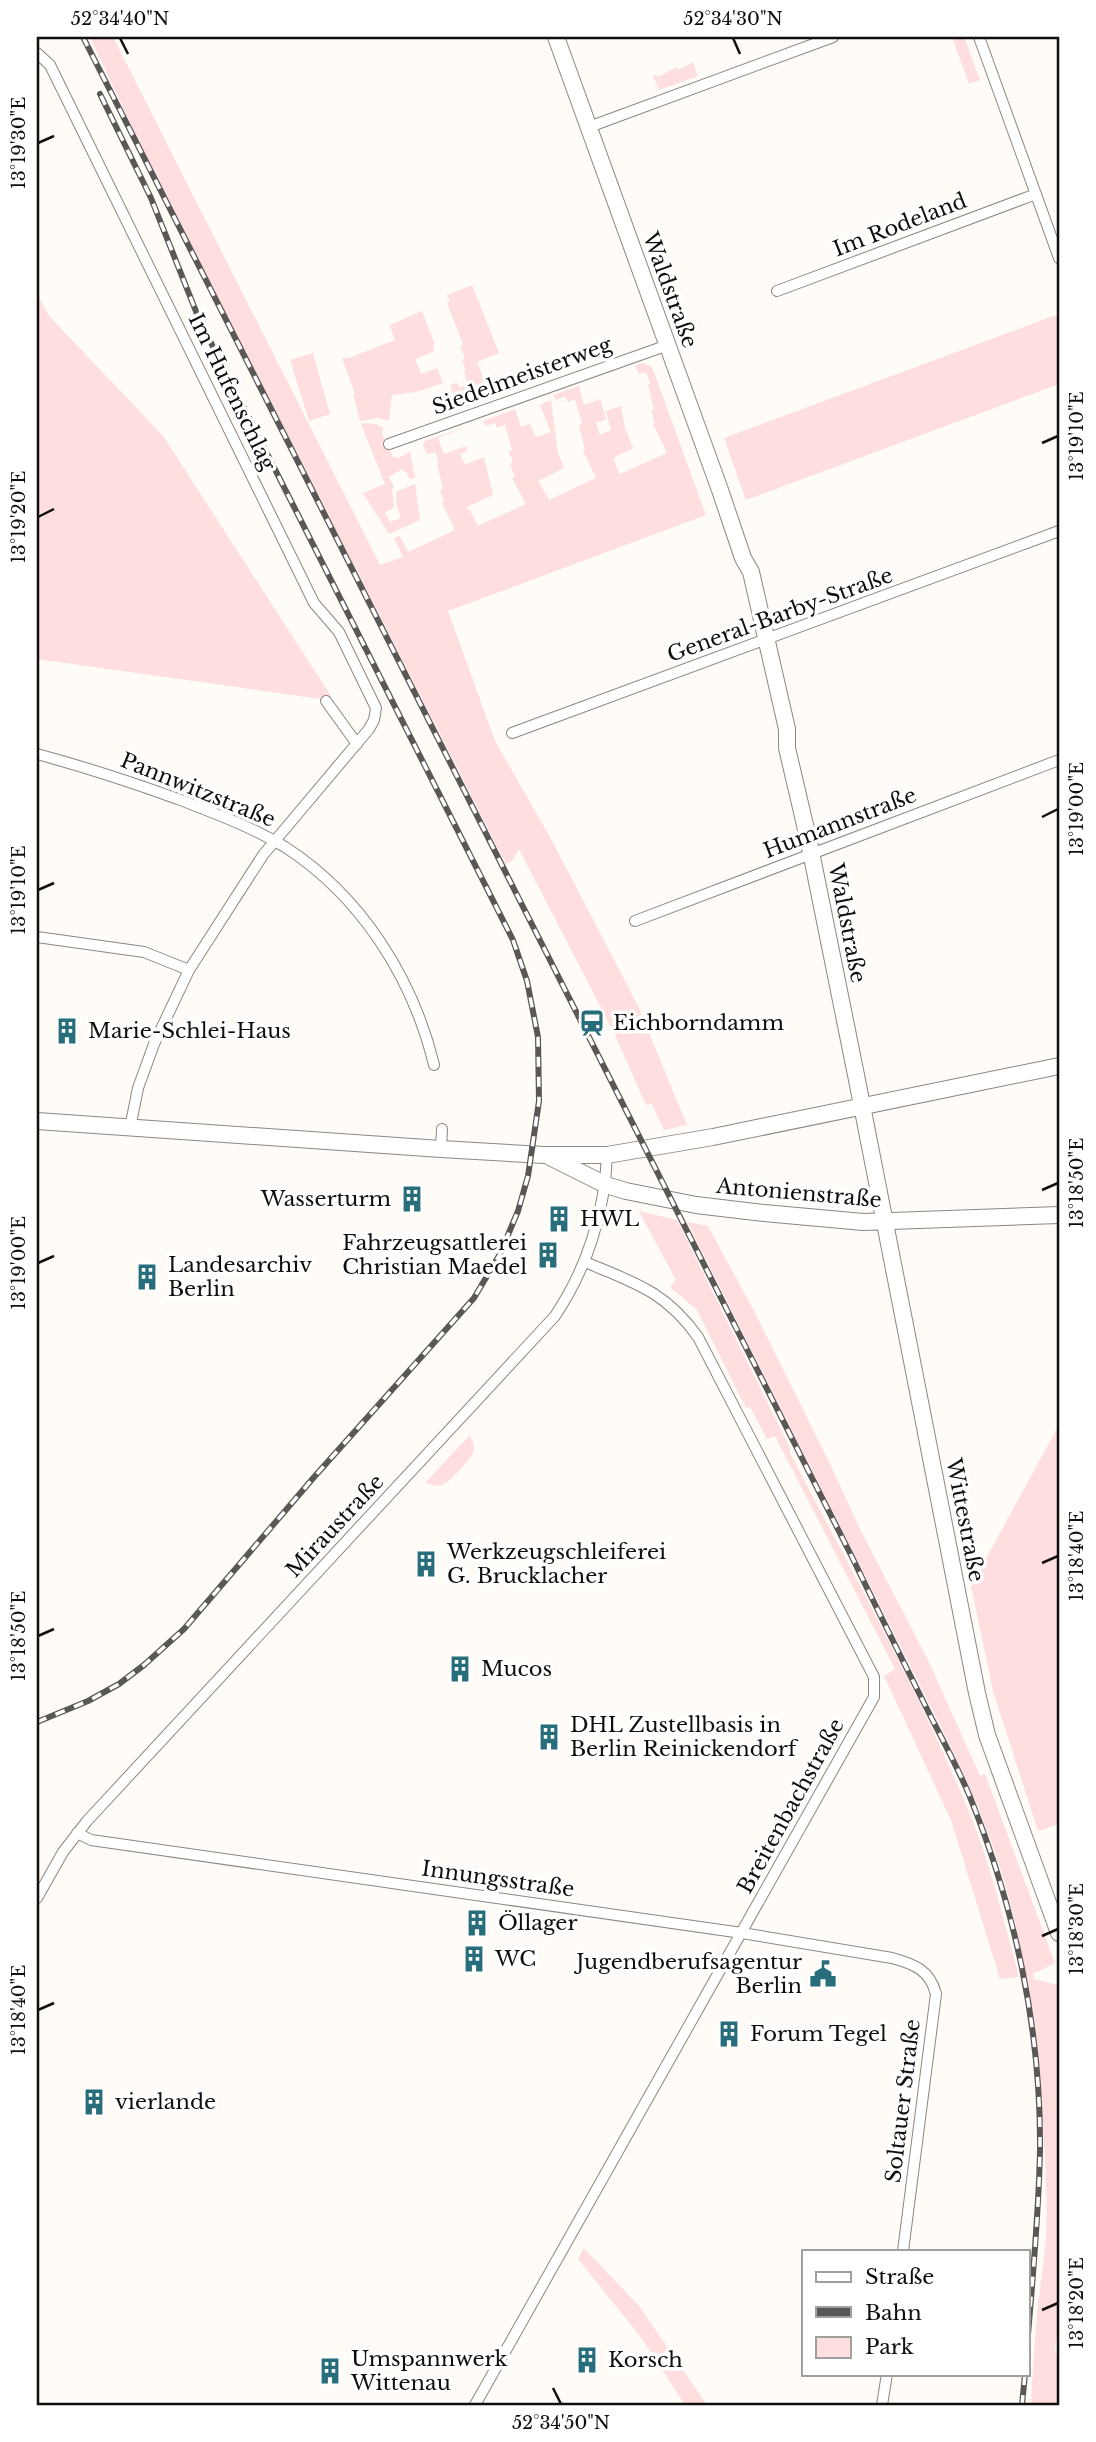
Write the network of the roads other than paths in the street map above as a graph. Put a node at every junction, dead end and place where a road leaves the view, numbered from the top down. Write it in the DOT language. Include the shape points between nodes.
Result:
graph roads {
  1 [pos="556,37"];
  2 [pos="833,37"];
  3 [pos="979,37"];
  4 [pos="37,53"];
  5 [pos="589,127"];
  6 [pos="1036,194"];
  7 [pos="1059,258"];
  8 [pos="777,291"];
  9 [pos="668,345"];
  10 [pos="389,443"];
  11 [pos="1059,531"];
  12 [pos="764,642"];
  13 [pos="326,701"];
  14 [pos="512,733"];
  15 [pos="357,744"];
  16 [pos="37,754"];
  17 [pos="1059,760"];
  18 [pos="274,842"];
  19 [pos="811,854"];
  20 [pos="635,921"];
  21 [pos="37,937"];
  22 [pos="189,970"];
  23 [pos="434,1065"];
  24 [pos="1059,1066"];
  25 [pos="862,1107"];
  26 [pos="37,1122"];
  27 [pos="130,1128"];
  28 [pos="442,1129"];
  29 [pos="441,1149"];
  30 [pos="544,1155"];
  31 [pos="607,1155"];
  32 [pos="606,1185"];
  33 [pos="1059,1215"];
  34 [pos="885,1222"];
  35 [pos="585,1262"];
  36 [pos="77,1833"];
  37 [pos="37,1898"];
  38 [pos="742,1933"];
  39 [pos="1059,1933"];
  40 [pos="914,1964"];
  41 [pos="902,2250"];
  42 [pos="887,2376"];
  43 [pos="475,2405"];
  44 [pos="882,2405"];
  1 -- 5 [label="main road, Waldstraße"];
  2 -- 5 [label="street"];
  3 -- 6 [label="street"];
  4 -- 15 [label="street, Im Hufenschlag" via="50,65 314,603 339,632 376,708 374,720"];
  5 -- 9 [label="main road, Waldstraße"];
  6 -- 7 [label="street"];
  6 -- 8 [label="street, Im Rodeland"];
  9 -- 10 [label="street, Siedelmeisterweg"];
  9 -- 12 [label="main road, Waldstraße" via="743,558 743,573"];
  11 -- 12 [label="street, General-Barby-Straße"];
  12 -- 14 [label="street, General-Barby-Straße"];
  12 -- 19 [label="main road, Waldstraße" via="778,730 787,748"];
  13 -- 15 [label="street"];
  15 -- 18 [label="street, Im Hufenschlag"];
  16 -- 18 [label="street, Pannwitzstraße" via="181,800"];
  17 -- 19 [label="street, Humannstraße"];
  18 -- 22 [label="street, Im Hufenschlag"];
  18 -- 23 [label="street, Pannwitzstraße" via="331,884 374,933 408,991"];
  19 -- 20 [label="street, Humannstraße"];
  19 -- 25 [label="main road, Waldstraße"];
  21 -- 22 [label="street" via="144,952"];
  22 -- 27 [label="street, Im Hufenschlag" via="154,1044"];
  24 -- 25 [label="main road"];
  25 -- 31 [label="main road"];
  25 -- 34 [label="main road, Wittestraße"];
  26 -- 27 [label="main road"];
  27 -- 29 [label="main road"];
  28 -- 29 [label="street"];
  29 -- 30 [label="main road"];
  30 -- 31 [label="main road"];
  30 -- 32 [label="main road, Antonienstraße"];
  31 -- 32 [label="street, Miraustraße"];
  32 -- 34 [label="main road, Antonienstraße" via="696,1205"];
  32 -- 35 [label="street, Miraustraße"];
  33 -- 34 [label="main road, Antonienstraße"];
  34 -- 39 [label="main road, Wittestraße" via="985,1724"];
  35 -- 36 [label="street, Miraustraße" via="555,1316 524,1353"];
  35 -- 38 [label="street, Breitenbachstraße" via="662,1297 698,1337 876,1682 874,1697"];
  36 -- 37 [label="street, Miraustraße"];
  36 -- 38 [label="street, Innungsstraße" via="91,1840"];
  38 -- 40 [label="street, Innungsstraße"];
  38 -- 43 [label="street, Breitenbachstraße"];
  40 -- 41 [label="street, Soltauer Straße" via="930,1977 936,1994"];
  42 -- 44 [label="street"];
}
